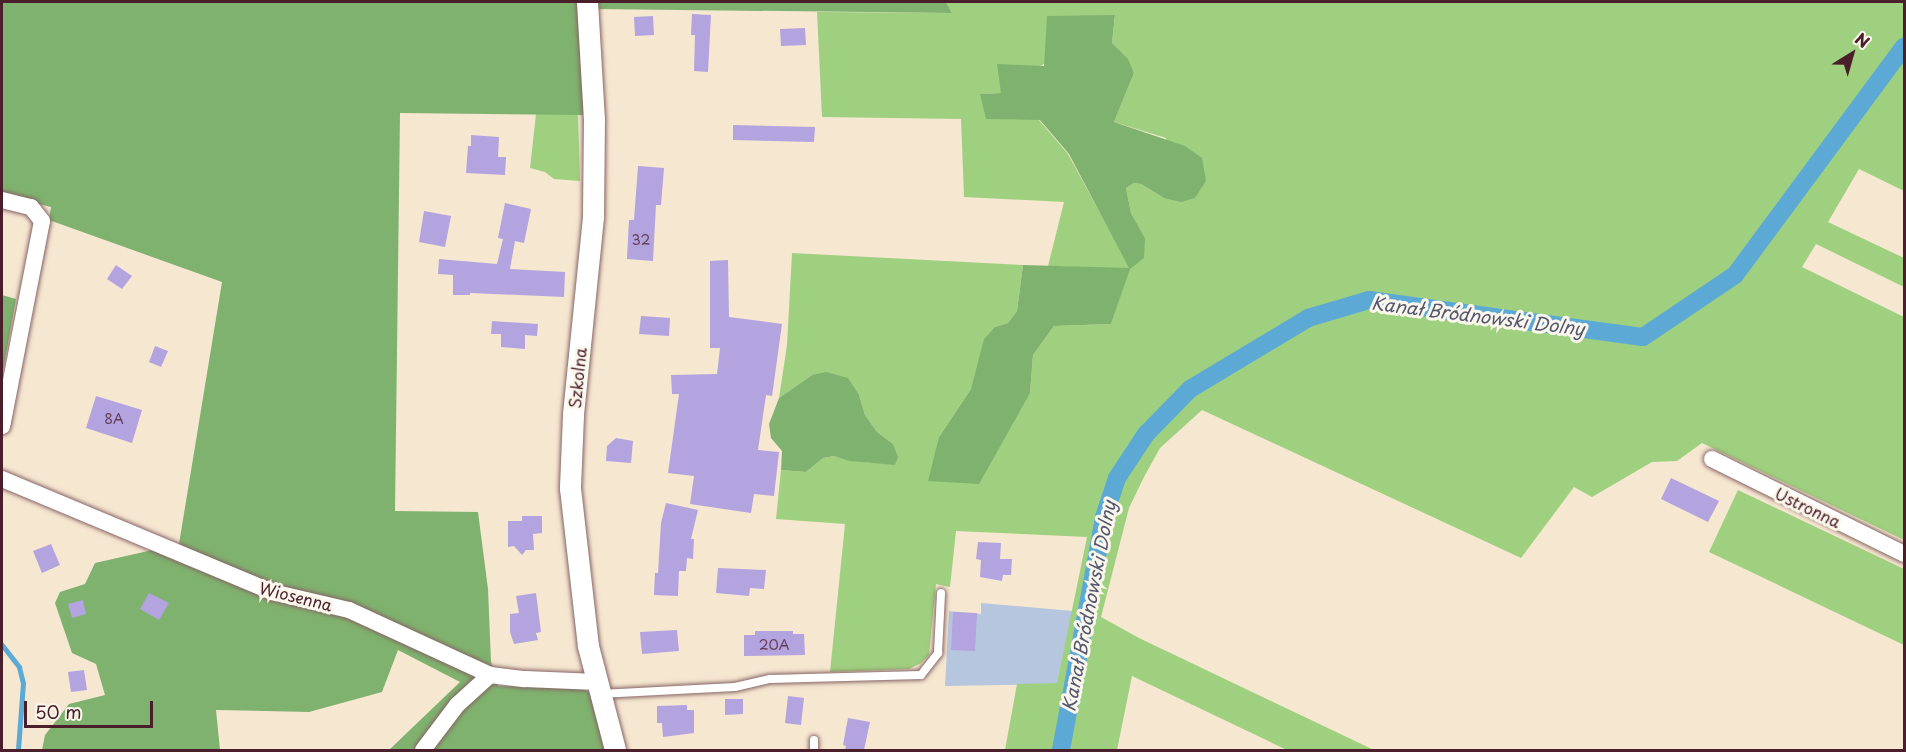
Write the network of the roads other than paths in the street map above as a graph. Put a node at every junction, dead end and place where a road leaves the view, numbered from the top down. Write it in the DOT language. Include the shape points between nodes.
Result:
graph roads {
  1 [pos="587,2"];
  2 [pos="2,200"];
  3 [pos="2,426"];
  4 [pos="1712,459"];
  5 [pos="2,479"];
  6 [pos="1905,554"];
  7 [pos="941,593"];
  8 [pos="490,675"];
  9 [pos="598,688"];
  10 [pos="814,740"];
  11 [pos="423,750"];
  12 [pos="615,750"];
  13 [pos="814,750"];
  1 -- 9 [label="street, Szkolna" via="594,119 593,217 573,415 570,488 588,646"];
  2 -- 3 [label="street" via="31,207 42,220"];
  4 -- 6 [label="street, Ustronna"];
  5 -- 8 [label="street, Wiosenna" via="272,592 349,610"];
  7 -- 9 [label="lane" via="938,653 921,675 770,679 735,687"];
  8 -- 9 [label="street, Wiosenna"];
  8 -- 11 [label="street" via="457,705"];
  9 -- 12 [label="street, Szkolna"];
  10 -- 13 [label="lane"];
}
